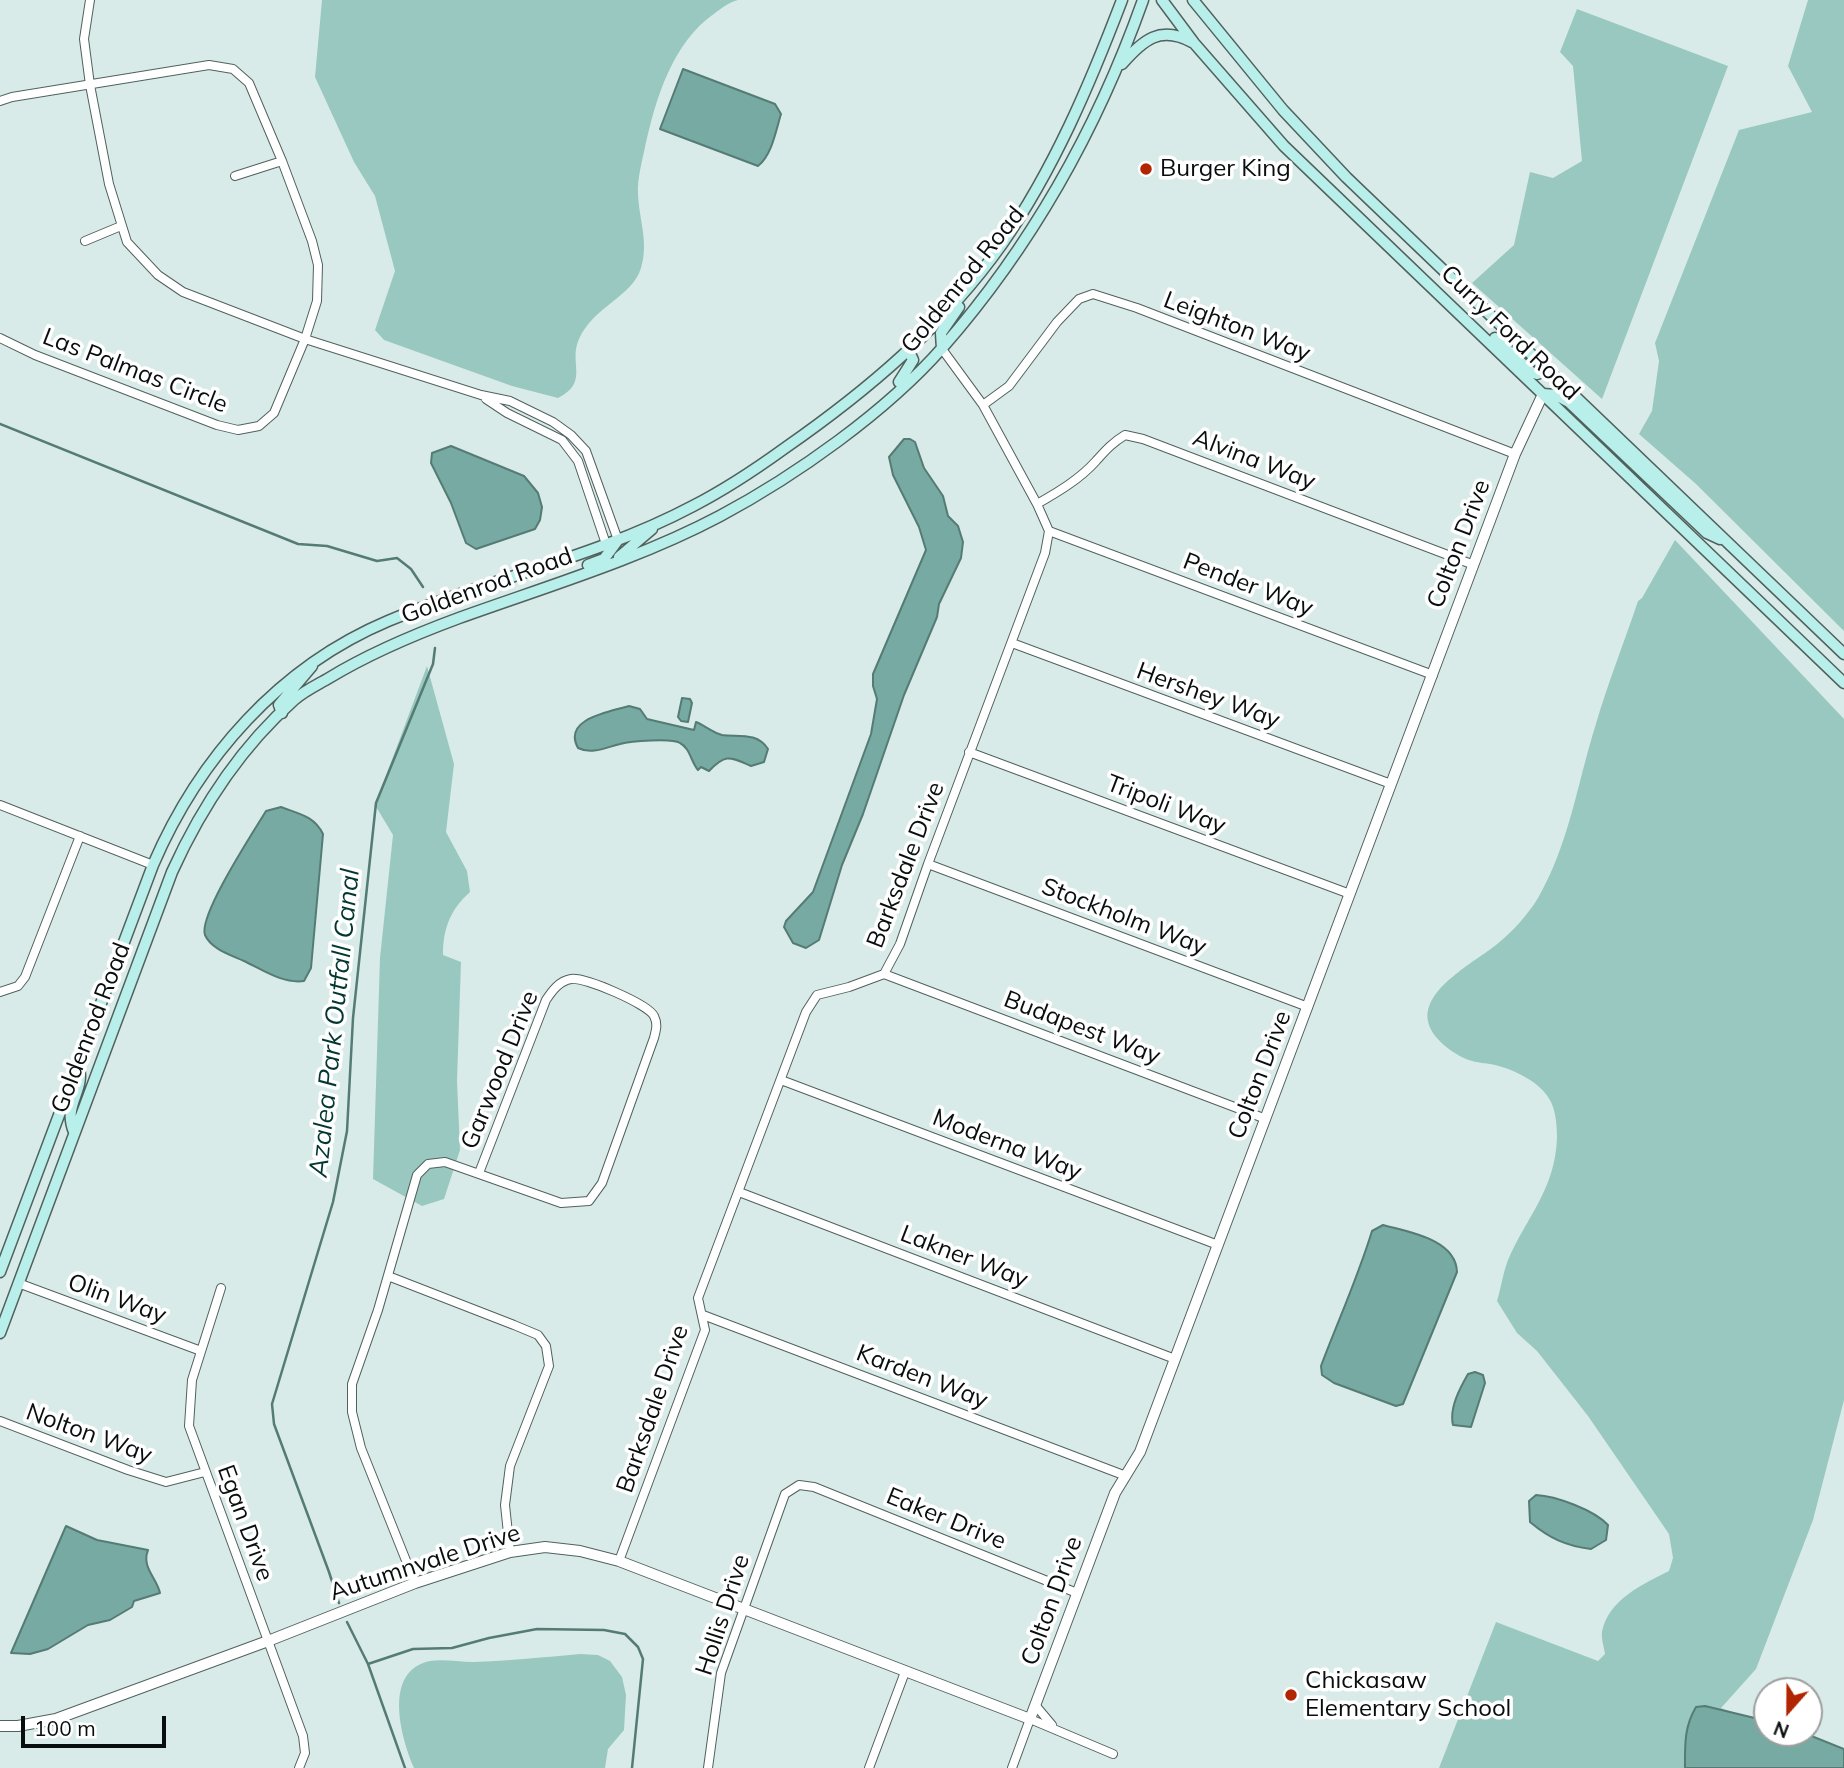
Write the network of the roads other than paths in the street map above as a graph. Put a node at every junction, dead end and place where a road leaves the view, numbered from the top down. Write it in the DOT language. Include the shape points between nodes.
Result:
graph roads {
  1 [pos="90,0"];
  2 [pos="1122,0"];
  3 [pos="1143,0"];
  4 [pos="1162,0"];
  5 [pos="1193,0"];
  6 [pos="1194,43"];
  7 [pos="1116,72"];
  8 [pos="90,85"];
  9 [pos="0,101"];
  10 [pos="282,161"];
  11 [pos="235,176"];
  12 [pos="121,226"];
  13 [pos="85,241"];
  14 [pos="1386,244"];
  15 [pos="968,288"];
  16 [pos="0,338"];
  17 [pos="305,339"];
  18 [pos="908,349"];
  19 [pos="942,349"];
  20 [pos="1547,370"];
  21 [pos="1543,394"];
  22 [pos="481,395"];
  23 [pos="883,405"];
  24 [pos="983,405"];
  25 [pos="1515,454"];
  26 [pos="1037,504"];
  27 [pos="659,522"];
  28 [pos="1049,531"];
  29 [pos="618,540"];
  30 [pos="1728,543"];
  31 [pos="606,544"];
  32 [pos="612,564"];
  33 [pos="1474,565"];
  34 [pos="569,578"];
  35 [pos="1012,643"];
  36 [pos="1844,654"];
  37 [pos="316,661"];
  38 [pos="1433,675"];
  39 [pos="1844,682"];
  40 [pos="282,713"];
  41 [pos="969,752"];
  42 [pos="1391,784"];
  43 [pos="0,806"];
  44 [pos="80,836"];
  45 [pos="928,864"];
  46 [pos="153,865"];
  47 [pos="1350,894"];
  48 [pos="884,974"];
  49 [pos="0,992"];
  50 [pos="1308,1007"];
  51 [pos="78,1063"];
  52 [pos="781,1080"];
  53 [pos="1266,1119"];
  54 [pos="75,1132"];
  55 [pos="479,1173"];
  56 [pos="739,1192"];
  57 [pos="1218,1245"];
  58 [pos="0,1272"];
  59 [pos="388,1276"];
  60 [pos="18,1283"];
  61 [pos="221,1288"];
  62 [pos="703,1315"];
  63 [pos="0,1333"];
  64 [pos="201,1350"];
  65 [pos="1175,1359"];
  66 [pos="0,1421"];
  67 [pos="205,1472"];
  68 [pos="1126,1476"];
  69 [pos="799,1485"];
  70 [pos="510,1552"];
  71 [pos="619,1562"];
  72 [pos="415,1583"];
  73 [pos="1077,1593"];
  74 [pos="742,1610"];
  75 [pos="268,1642"];
  76 [pos="905,1672"];
  77 [pos="1036,1706"];
  78 [pos="1031,1719"];
  79 [pos="0,1726"];
  80 [pos="1060,1731"];
  81 [pos="1113,1754"];
  82 [pos="299,1768"];
  83 [pos="708,1768"];
  84 [pos="869,1768"];
  85 [pos="1012,1768"];
  1 -- 8 [label="street" via="84,39"];
  2 -- 15 [label="main road, Goldenrod Road" via="1070,128 1010,232"];
  3 -- 7 [label="main road, Goldenrod Road"];
  4 -- 6 [label="main road, Curry Ford Road"];
  5 -- 20 [label="main road, Curry Ford Road" via="1283,110 1346,177"];
  6 -- 7 [label="main road" via="1183,37 1154,36 1139,45"];
  6 -- 14 [label="main road, Curry Ford Road" via="1284,146"];
  7 -- 19 [label="main road, Goldenrod Road" via="1041,217"];
  8 -- 9 [label="street, Las Palmas Circle"];
  8 -- 10 [label="street, Las Palmas Circle" via="209,65 233,69 249,83"];
  8 -- 12 [label="street" via="108,184"];
  10 -- 11 [label="street"];
  10 -- 17 [label="street, Las Palmas Circle" via="318,265 317,301"];
  12 -- 13 [label="street"];
  12 -- 17 [label="street" via="127,242 158,275 183,292"];
  14 -- 20 [label="main road" via="1407,255 1531,372"];
  14 -- 21 [label="main road, Curry Ford Road"];
  15 -- 18 [label="main road, Goldenrod Road"];
  15 -- 19 [label="main road" via="941,333"];
  16 -- 17 [label="street, Las Palmas Circle" via="111,385 238,430 259,426 274,413"];
  17 -- 22 [label="street"];
  18 -- 23 [label="main road" via="913,360 909,369"];
  18 -- 27 [label="main road, Goldenrod Road" via="838,412 705,500"];
  19 -- 23 [label="main road, Goldenrod Road"];
  19 -- 24 [label="street"];
  20 -- 30 [label="main road, Curry Ford Road"];
  21 -- 25 [label="street, Colton Drive"];
  21 -- 30 [label="main road" via="1569,402 1707,533"];
  21 -- 39 [label="main road, Curry Ford Road"];
  22 -- 29 [label="street" via="510,401 571,435 586,451"];
  22 -- 31 [label="street" via="562,440 578,461"];
  23 -- 32 [label="main road, Goldenrod Road" via="783,478 719,517"];
  24 -- 25 [label="street, Leighton Way" via="1009,386 1079,299 1093,294"];
  24 -- 26 [label="street"];
  25 -- 33 [label="street, Colton Drive"];
  26 -- 28 [label="street"];
  26 -- 33 [label="street, Alvina Way" via="1064,488 1125,435"];
  27 -- 29 [label="main road, Goldenrod Road"];
  27 -- 32 [label="main road"];
  28 -- 35 [label="street, Barksdale Drive"];
  28 -- 38 [label="street, Pender Way"];
  29 -- 31 [label="main road, Goldenrod Road"];
  29 -- 34 [label="main road" via="604,559 578,569"];
  30 -- 36 [label="main road, Curry Ford Road"];
  31 -- 37 [label="main road, Goldenrod Road" via="387,621"];
  32 -- 34 [label="main road, Goldenrod Road"];
  33 -- 38 [label="street, Colton Drive"];
  34 -- 40 [label="main road, Goldenrod Road" via="400,640 295,699"];
  35 -- 41 [label="street, Barksdale Drive"];
  35 -- 42 [label="street, Hershey Way"];
  37 -- 40 [label="main road" via="279,705"];
  37 -- 46 [label="main road, Goldenrod Road" via="285,682 226,742 183,804"];
  38 -- 42 [label="street, Colton Drive"];
  40 -- 54 [label="main road, Goldenrod Road" via="246,751 205,807 185,844"];
  41 -- 45 [label="street, Barksdale Drive"];
  41 -- 47 [label="street, Tripoli Way"];
  42 -- 47 [label="street, Colton Drive"];
  43 -- 44 [label="street"];
  44 -- 46 [label="street"];
  44 -- 49 [label="street" via="24,977 18,986"];
  45 -- 48 [label="street, Barksdale Drive" via="900,944"];
  45 -- 50 [label="street, Stockholm Way"];
  46 -- 51 [label="main road, Goldenrod Road"];
  47 -- 50 [label="street, Colton Drive"];
  48 -- 52 [label="street, Barksdale Drive" via="817,995"];
  48 -- 53 [label="street, Budapest Way"];
  50 -- 53 [label="street, Colton Drive"];
  51 -- 54 [label="main road" via="82,1076 69,1111"];
  51 -- 58 [label="main road, Goldenrod Road"];
  52 -- 56 [label="street, Barksdale Drive"];
  52 -- 57 [label="street, Moderna Way"];
  53 -- 57 [label="street, Colton Drive"];
  54 -- 60 [label="main road, Goldenrod Road"];
  55 -- 55 [label="street, Garwood Drive" via="555,987 570,979 583,980 654,1014 654,1038 602,1183 589,1201 561,1203"];
  55 -- 59 [label="street, Garwood Drive" via="445,1162 422,1168"];
  56 -- 62 [label="street, Barksdale Drive" via="698,1298"];
  56 -- 65 [label="street, Lakner Way"];
  57 -- 65 [label="street, Colton Drive"];
  59 -- 70 [label="street" via="538,1335 546,1346 549,1366 510,1466 505,1505"];
  59 -- 72 [label="street, Garwood Drive" via="352,1384 352,1412 361,1448"];
  60 -- 63 [label="main road, Goldenrod Road"];
  60 -- 64 [label="street, Olin Way"];
  61 -- 64 [label="street, Egan Drive"];
  62 -- 68 [label="street, Karden Way"];
  62 -- 71 [label="street, Barksdale Drive" via="705,1330"];
  64 -- 67 [label="street, Egan Drive" via="192,1380 189,1426"];
  65 -- 68 [label="street, Colton Drive" via="1140,1452"];
  66 -- 67 [label="street, Nolton Way" via="166,1482"];
  67 -- 75 [label="street, Egan Drive"];
  68 -- 73 [label="street, Colton Drive" via="1115,1493"];
  69 -- 73 [label="street, Eaker Drive" via="814,1487"];
  69 -- 74 [label="street, Hollis Drive" via="785,1494"];
  70 -- 71 [label="street, Autumnvale Drive" via="545,1547"];
  70 -- 72 [label="street, Autumnvale Drive"];
  71 -- 74 [label="street, Autumnvale Drive"];
  72 -- 75 [label="street, Autumnvale Drive"];
  73 -- 77 [label="street, Colton Drive"];
  74 -- 76 [label="street, Autumnvale Drive"];
  74 -- 83 [label="street, Hollis Drive" via="721,1673"];
  75 -- 79 [label="street, Autumnvale Drive" via="56,1719"];
  75 -- 82 [label="street, Egan Drive" via="303,1736 305,1753"];
  76 -- 78 [label="street, Autumnvale Drive"];
  76 -- 84 [label="street"];
  77 -- 78 [label="street, Colton Drive"];
  77 -- 80 [label="street, Autumnvale Drive"];
  78 -- 80 [label="street, Autumnvale Drive"];
  78 -- 85 [label="street, Colton Drive"];
  80 -- 81 [label="street, Autumnvale Drive"];
}
